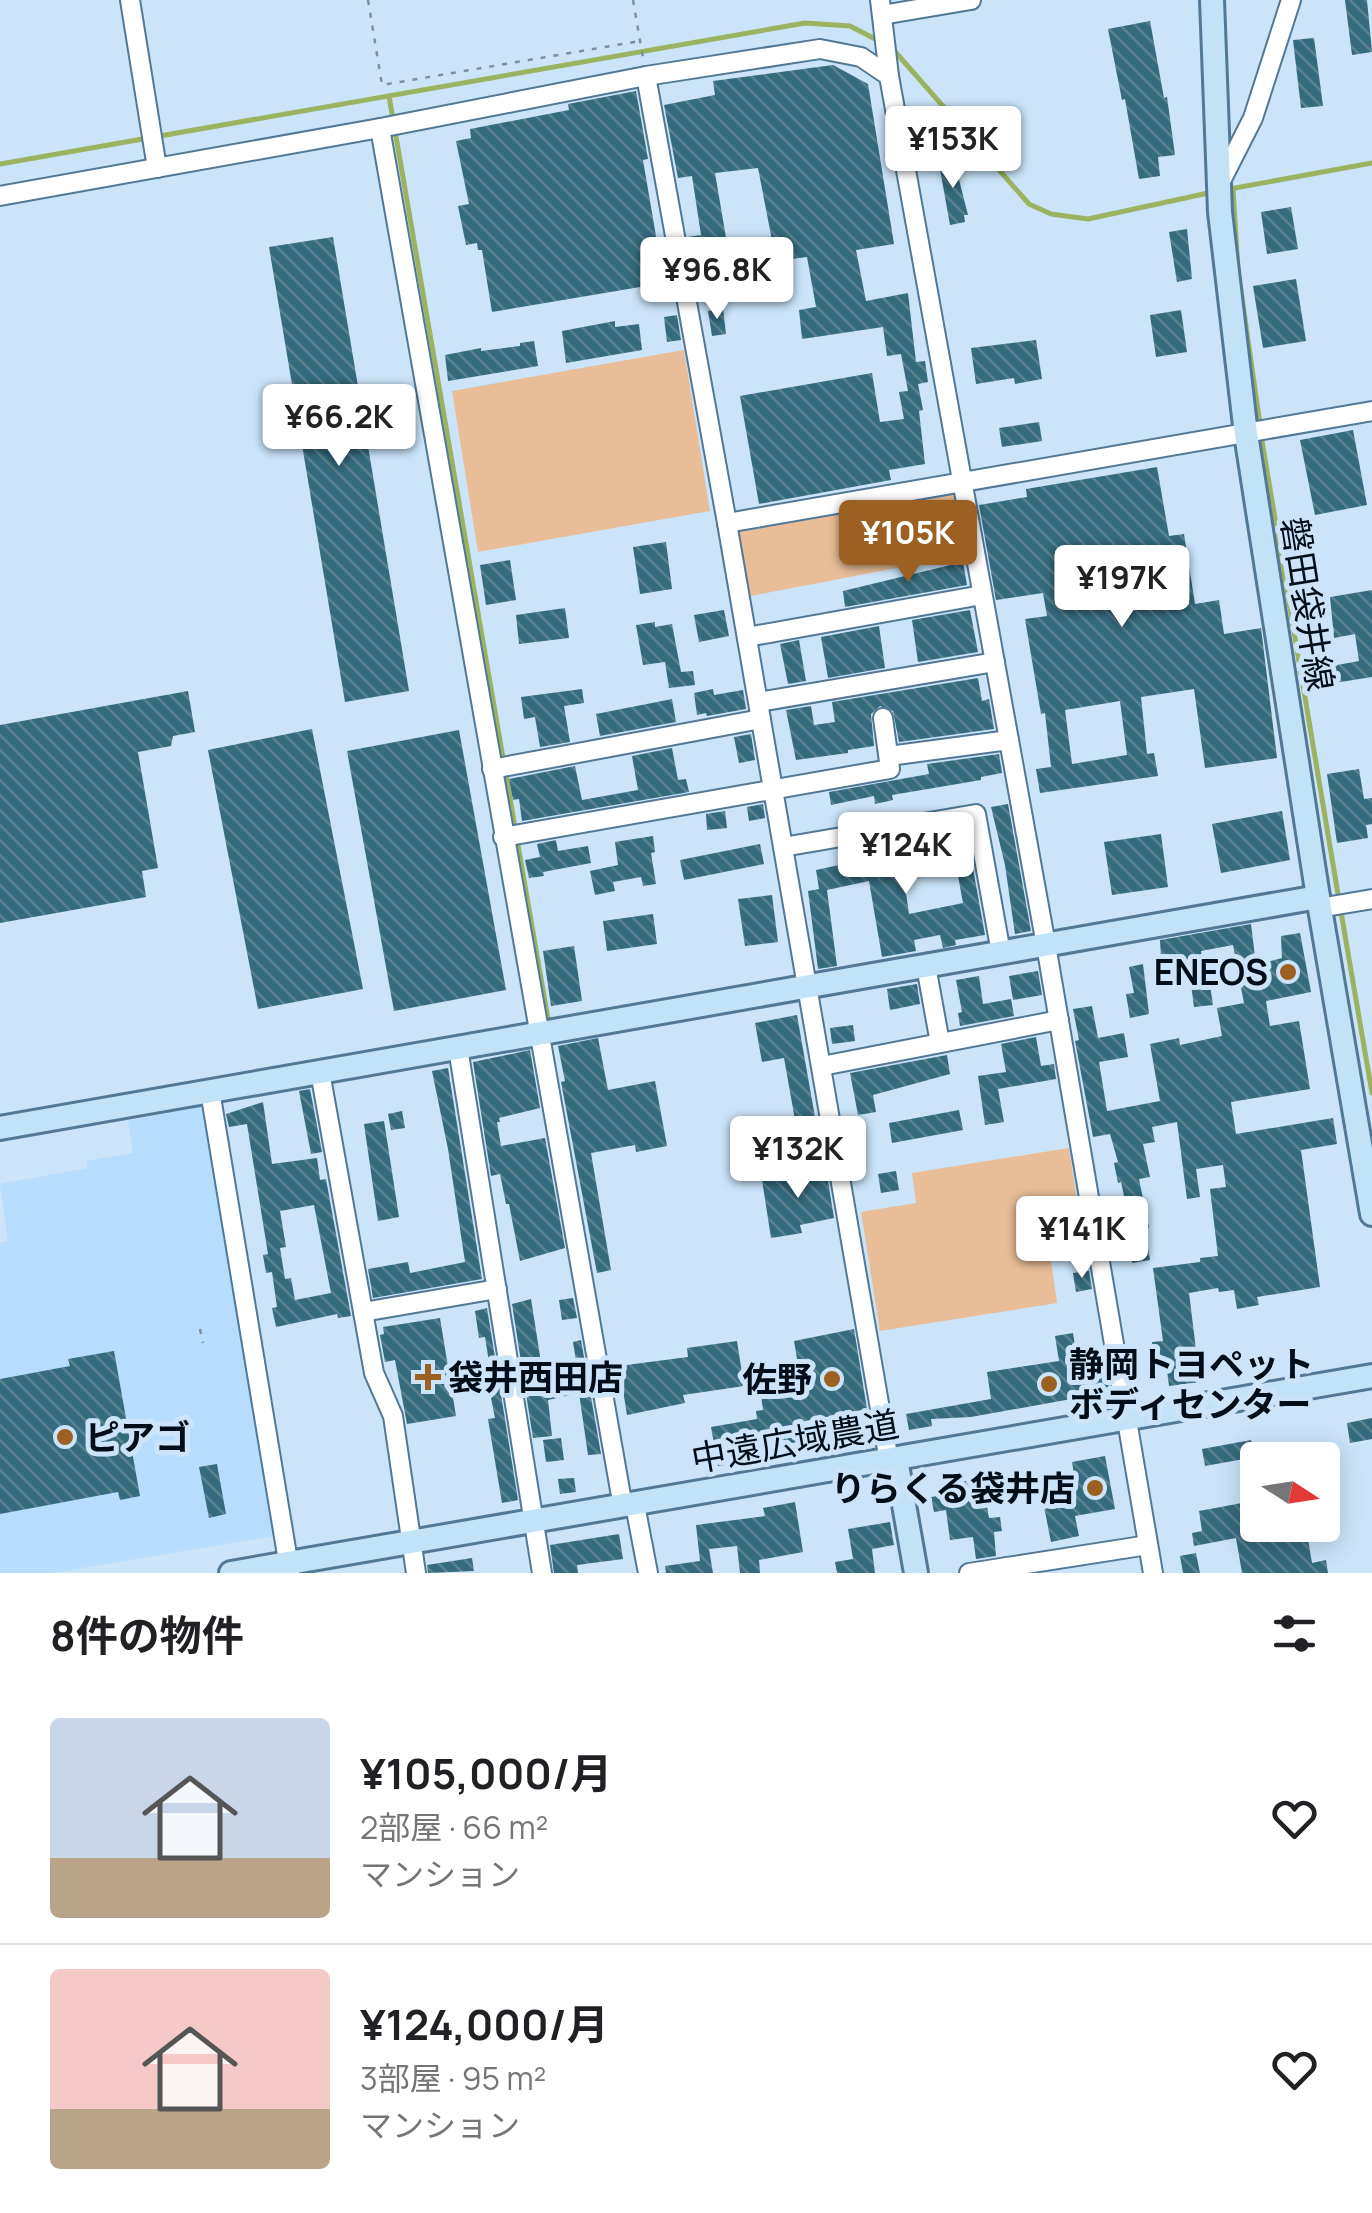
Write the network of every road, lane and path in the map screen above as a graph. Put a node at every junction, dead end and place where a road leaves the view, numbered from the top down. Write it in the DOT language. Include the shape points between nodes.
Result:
graph roads {
  1 [pos="130,0"];
  2 [pos="368,0"];
  3 [pos="633,0"];
  4 [pos="970,0"];
  5 [pos="1212,0"];
  6 [pos="1291,0"];
  7 [pos="881,7"];
  8 [pos="640,41"];
  9 [pos="646,76"];
  10 [pos="889,76"];
  11 [pos="380,128"];
  12 [pos="157,164"];
  13 [pos="1219,184"];
  14 [pos="0,196"];
  15 [pos="1372,411"];
  16 [pos="1246,434"];
  17 [pos="962,483"];
  18 [pos="727,523"];
  19 [pos="982,595"];
  20 [pos="747,637"];
  21 [pos="994,662"];
  22 [pos="760,711"];
  23 [pos="883,718"];
  24 [pos="1009,740"];
  25 [pos="888,756"];
  26 [pos="501,767"];
  27 [pos="773,787"];
  28 [pos="512,836"];
  29 [pos="784,848"];
  30 [pos="1372,899"];
  31 [pos="1318,903"];
  32 [pos="1046,945"];
  33 [pos="1001,953"];
  34 [pos="926,966"];
  35 [pos="808,987"];
  36 [pos="1059,1020"];
  37 [pos="541,1033"];
  38 [pos="940,1043"];
  39 [pos="458,1048"];
  40 [pos="822,1066"];
  41 [pos="320,1072"];
  42 [pos="210,1091"];
  43 [pos="0,1128"];
  44 [pos="1372,1214"];
  45 [pos="497,1288"];
  46 [pos="363,1312"];
  47 [pos="200,1329"];
  48 [pos="202,1343"];
  49 [pos="1372,1376"];
  50 [pos="1126,1417"];
  51 [pos="893,1460"];
  52 [pos="629,1506"];
  53 [pos="534,1522"];
  54 [pos="412,1542"];
  55 [pos="1148,1545"];
  56 [pos="1079,1564"];
  57 [pos="290,1568"];
  58 [pos="1008,1570"];
  59 [pos="230,1573"];
  60 [pos="416,1573"];
  61 [pos="542,1573"];
  62 [pos="648,1573"];
  63 [pos="916,1573"];
  64 [pos="969,1573"];
  65 [pos="1153,1573"];
  1 -- 12 [label="street"];
  2 -- 8 [label="path" via="382,86"];
  3 -- 8 [label="path"];
  4 -- 7 [label="street"];
  5 -- 13 [label="street, 磐田袋井線"];
  6 -- 13 [label="street" via="1252,118"];
  7 -- 10 [label="street"];
  8 -- 9 [label="path"];
  9 -- 10 [label="street" via="820,49 861,57"];
  9 -- 11 [label="street"];
  9 -- 18 [label="street"];
  10 -- 17 [label="street"];
  11 -- 12 [label="street"];
  11 -- 26 [label="street"];
  12 -- 14 [label="street"];
  13 -- 16 [label="street, 磐田袋井線"];
  15 -- 16 [label="street"];
  16 -- 17 [label="street"];
  16 -- 31 [label="street, 磐田袋井線"];
  17 -- 18 [label="street"];
  17 -- 19 [label="street"];
  18 -- 20 [label="street"];
  19 -- 20 [label="street"];
  19 -- 21 [label="street"];
  20 -- 22 [label="street"];
  21 -- 22 [label="street"];
  21 -- 24 [label="street"];
  22 -- 26 [label="street"];
  22 -- 27 [label="street"];
  23 -- 25 [label="street"];
  24 -- 25 [label="street"];
  24 -- 32 [label="street"];
  25 -- 27 [label="street" via="890,769"];
  26 -- 28 [label="street"];
  27 -- 28 [label="street"];
  27 -- 29 [label="street"];
  28 -- 37 [label="street"];
  29 -- 33 [label="street" via="976,814"];
  29 -- 35 [label="street"];
  30 -- 31 [label="street"];
  31 -- 32 [label="street"];
  31 -- 44 [label="street, 磐田袋井線"];
  32 -- 33 [label="street"];
  32 -- 36 [label="street"];
  33 -- 34 [label="street"];
  34 -- 35 [label="street"];
  34 -- 38 [label="street"];
  35 -- 37 [label="street"];
  35 -- 40 [label="street"];
  36 -- 38 [label="street"];
  36 -- 50 [label="street"];
  37 -- 39 [label="street"];
  37 -- 52 [label="street"];
  38 -- 40 [label="street"];
  39 -- 41 [label="street"];
  39 -- 45 [label="street"];
  40 -- 51 [label="street"];
  41 -- 42 [label="street"];
  41 -- 46 [label="street"];
  42 -- 43 [label="street"];
  42 -- 57 [label="street"];
  45 -- 46 [label="street"];
  45 -- 53 [label="street"];
  46 -- 54 [label="street" via="374,1373 393,1416"];
  47 -- 48 [label="path"];
  49 -- 50 [label="street, 中遠広域農道"];
  50 -- 51 [label="street, 中遠広域農道"];
  50 -- 55 [label="street"];
  51 -- 52 [label="street, 中遠広域農道"];
  51 -- 63 [label="street"];
  52 -- 53 [label="street, 中遠広域農道"];
  52 -- 62 [label="street"];
  53 -- 54 [label="street, 中遠広域農道"];
  53 -- 61 [label="street"];
  54 -- 57 [label="street, 中遠広域農道"];
  54 -- 60 [label="street"];
  55 -- 56 [label="street"];
  55 -- 65 [label="street"];
  56 -- 58 [label="street"];
  57 -- 59 [label="street, 中遠広域農道"];
  58 -- 64 [label="street"];
}
